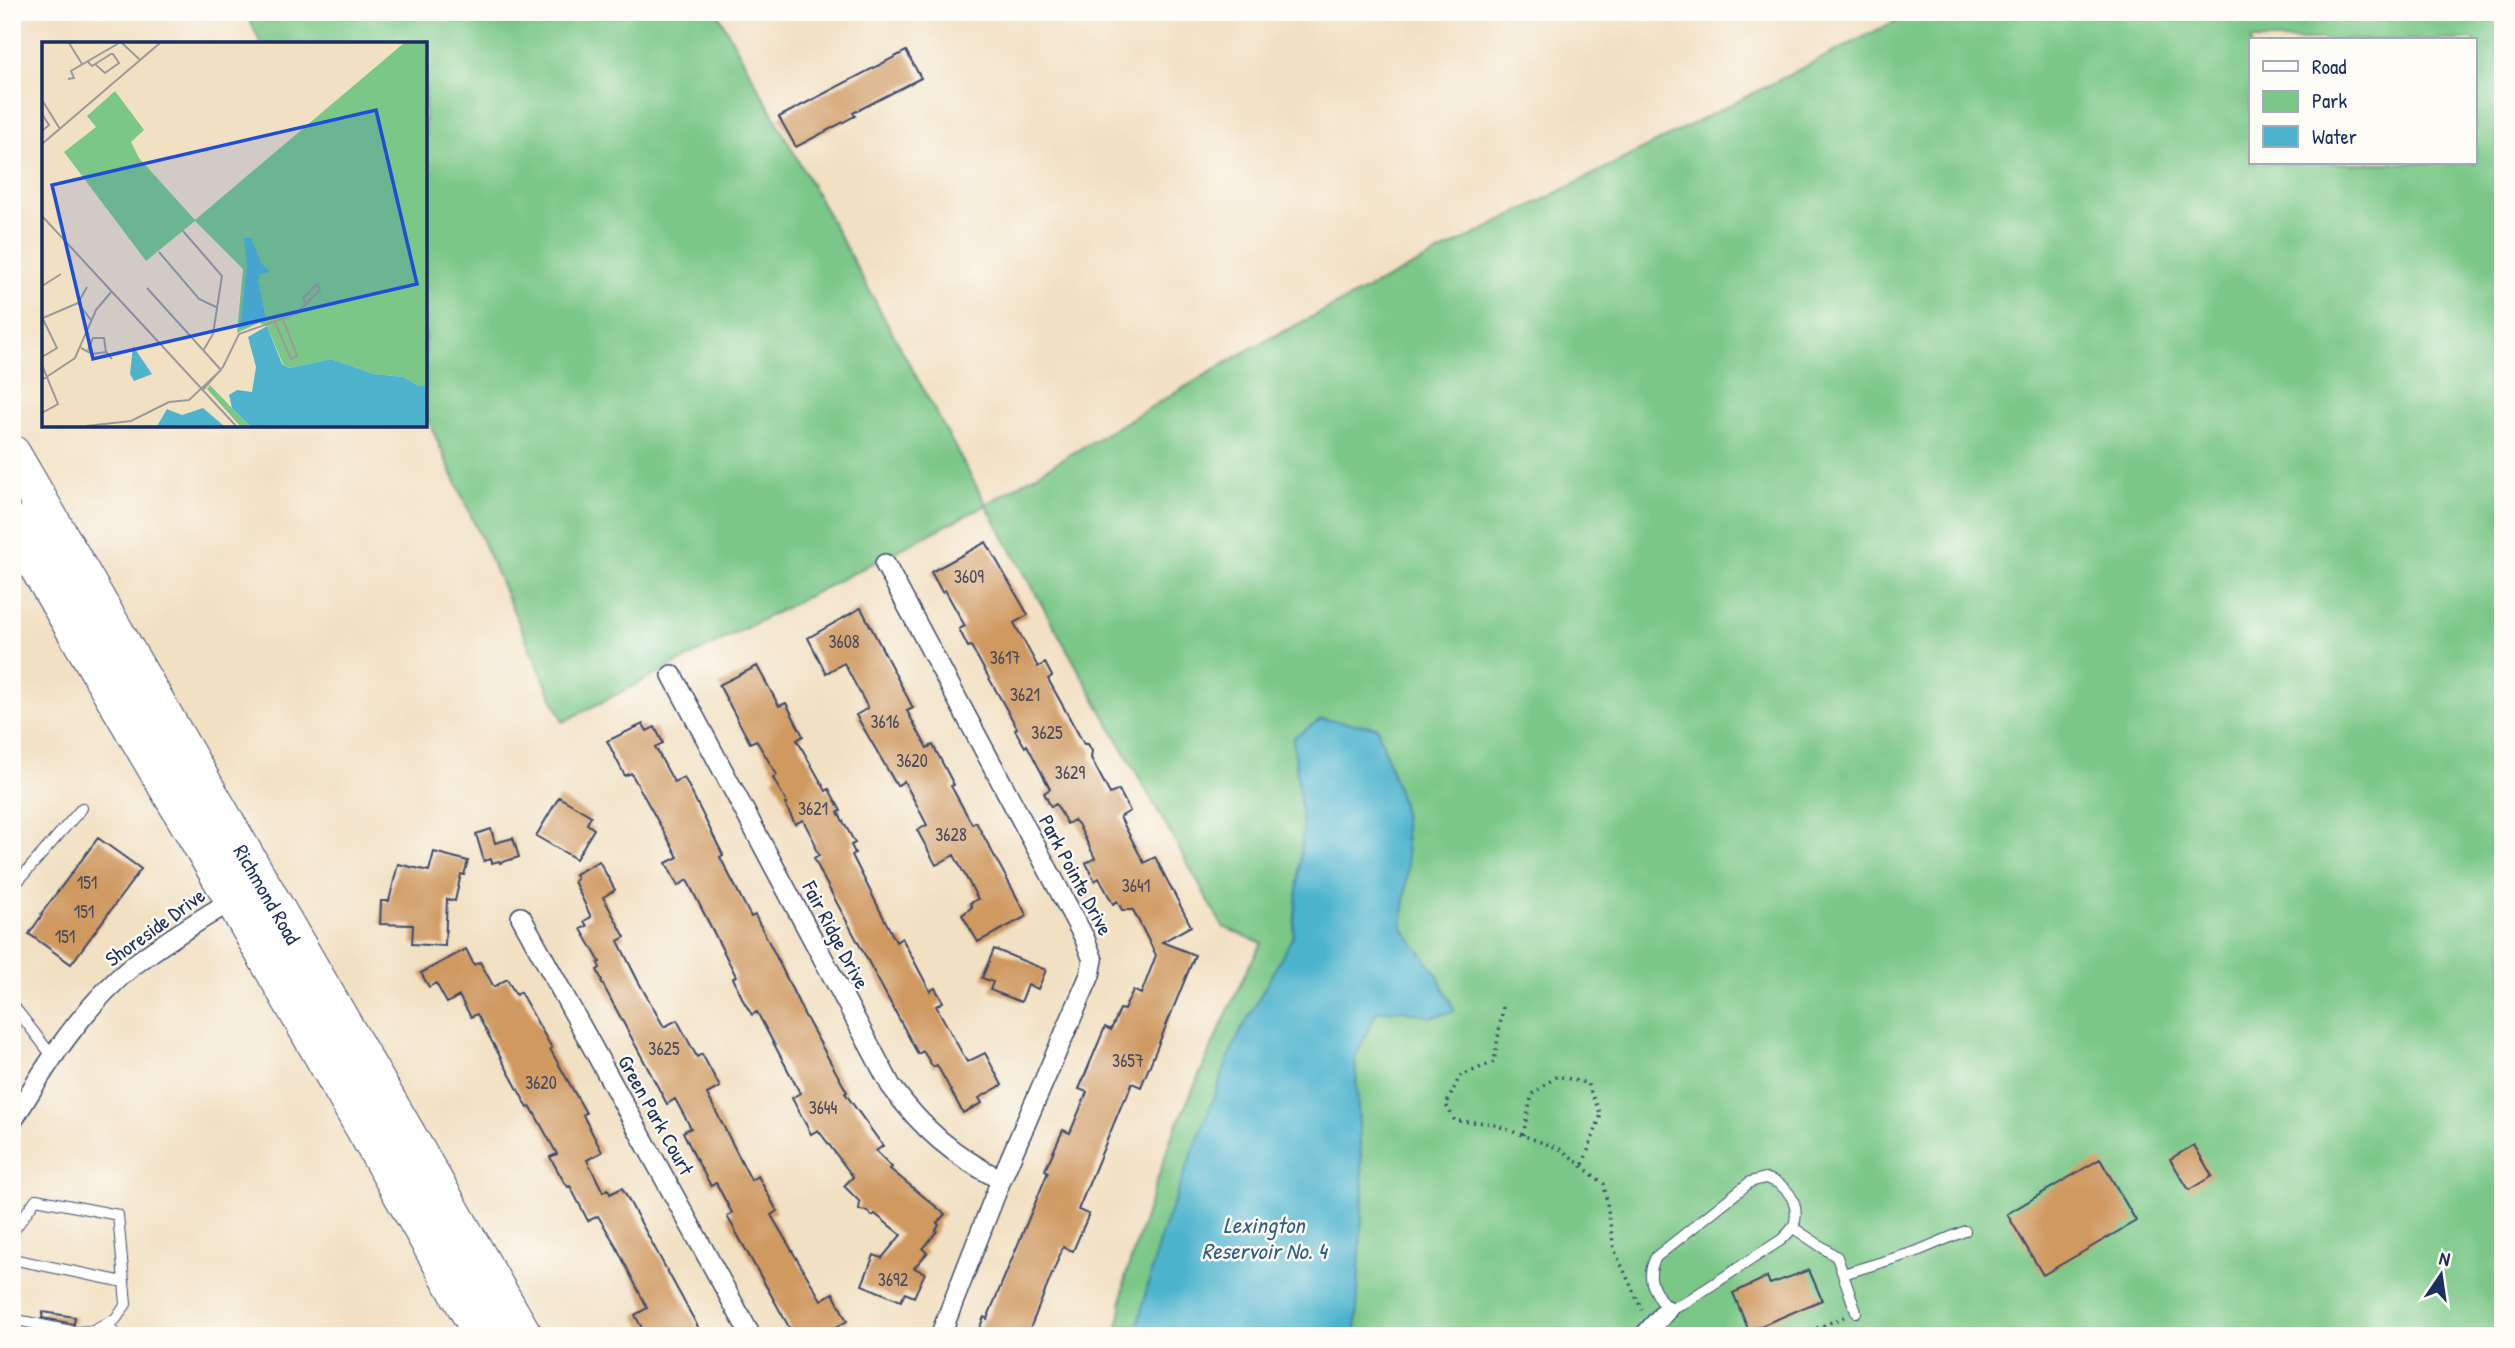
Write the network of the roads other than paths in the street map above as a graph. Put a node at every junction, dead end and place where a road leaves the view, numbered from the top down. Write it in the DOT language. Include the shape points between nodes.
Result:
graph roads {
  1 [pos="12,453"];
  2 [pos="12,523"];
  3 [pos="885,564"];
  4 [pos="673,675"];
  5 [pos="82,808"];
  6 [pos="12,888"];
  7 [pos="247,890"];
  8 [pos="521,917"];
  9 [pos="12,1004"];
  10 [pos="53,1057"];
  11 [pos="12,1122"];
  12 [pos="1001,1180"];
  13 [pos="1793,1227"];
  14 [pos="1965,1231"];
  15 [pos="12,1233"];
  16 [pos="12,1259"];
  17 [pos="1843,1274"];
  18 [pos="124,1282"];
  19 [pos="1667,1310"];
  20 [pos="1856,1312"];
  21 [pos="12,1319"];
  22 [pos="108,1324"];
  23 [pos="1647,1333"];
  24 [pos="116,1336"];
  25 [pos="483,1336"];
  26 [pos="524,1336"];
  27 [pos="751,1336"];
  28 [pos="940,1336"];
  1 -- 7 [label="highway, Richmond Road"];
  2 -- 7 [label="highway, Richmond Road"];
  3 -- 12 [label="street, Park Pointe Drive" via="1093,960"];
  4 -- 12 [label="street, Fair Ridge Drive" via="891,1086 943,1145"];
  5 -- 6 [label="lane"];
  7 -- 10 [label="street, Shoreside Drive" via="133,966 106,990"];
  7 -- 25 [label="highway, Richmond Road"];
  7 -- 26 [label="highway, Richmond Road"];
  8 -- 27 [label="street, Green Park Court"];
  9 -- 10 [label="lane"];
  10 -- 11 [label="street, Shoreside Drive"];
  12 -- 28 [label="street, Park Pointe Drive"];
  13 -- 17 [label="lane" via="1837,1257"];
  13 -- 19 [label="lane" via="1781,1240"];
  13 -- 19 [label="lane" via="1795,1204 1787,1190 1778,1181 1765,1178 1750,1182 1656,1257 1649,1270 1650,1281"];
  14 -- 17 [label="lane"];
  15 -- 18 [label="lane" via="36,1199 118,1214"];
  16 -- 18 [label="lane"];
  17 -- 20 [label="lane"];
  18 -- 22 [label="lane" via="126,1304"];
  19 -- 23 [label="street"];
  21 -- 22 [label="lane" via="76,1332"];
  22 -- 24 [label="lane"];
}
